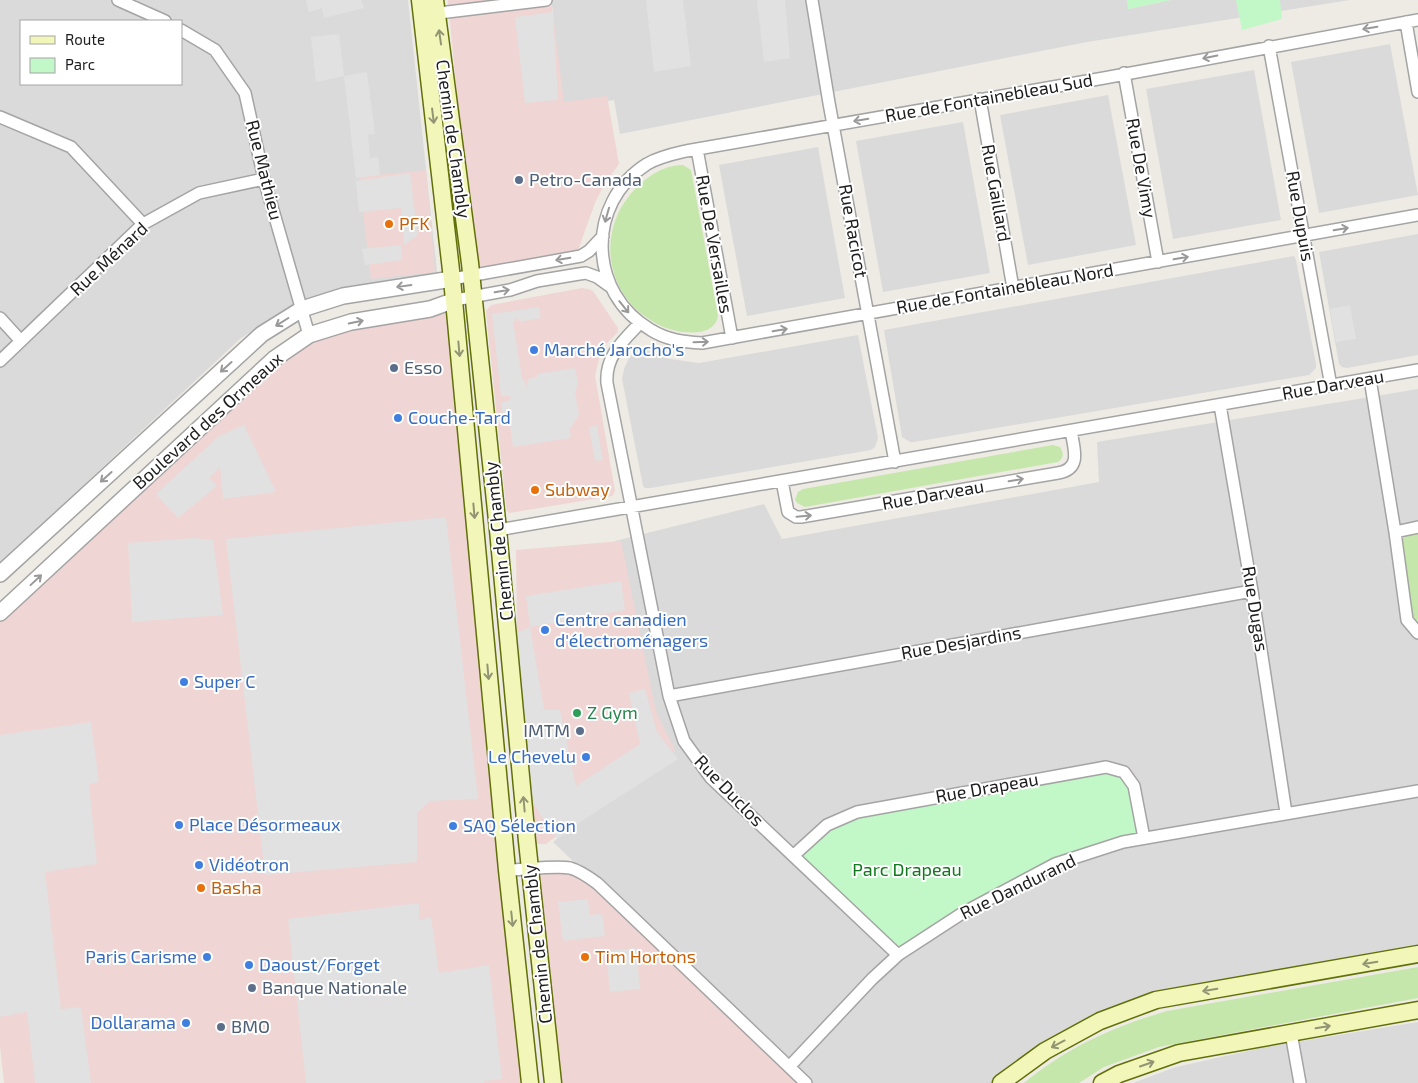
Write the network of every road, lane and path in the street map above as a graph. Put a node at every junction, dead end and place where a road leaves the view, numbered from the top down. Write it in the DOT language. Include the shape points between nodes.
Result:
graph roads {
  1 [pos="118,0"];
  2 [pos="546,0"];
  3 [pos="812,0"];
  4 [pos="428,7"];
  5 [pos="163,20"];
  6 [pos="1418,20"];
  7 [pos="1406,22"];
  8 [pos="182,31"];
  9 [pos="1269,46"];
  10 [pos="1124,73"];
  11 [pos="1418,92"];
  12 [pos="980,99"];
  13 [pos="0,117"];
  14 [pos="834,125"];
  15 [pos="697,149"];
  16 [pos="264,179"];
  17 [pos="1418,215"];
  18 [pos="143,224"];
  19 [pos="1303,235"];
  20 [pos="603,236"];
  21 [pos="1158,262"];
  22 [pos="471,276"];
  23 [pos="452,279"];
  24 [pos="611,288"];
  25 [pos="1013,288"];
  26 [pos="473,296"];
  27 [pos="455,300"];
  28 [pos="302,309"];
  29 [pos="868,314"];
  30 [pos="0,318"];
  31 [pos="640,323"];
  32 [pos="309,335"];
  33 [pos="732,338"];
  34 [pos="21,341"];
  35 [pos="0,361"];
  36 [pos="1418,370"];
  37 [pos="1370,379"];
  38 [pos="1332,386"];
  39 [pos="1220,405"];
  40 [pos="1071,431"];
  41 [pos="895,462"];
  42 [pos="782,481"];
  43 [pos="631,507"];
  44 [pos="1418,527"];
  45 [pos="498,530"];
  46 [pos="1395,532"];
  47 [pos="0,574"];
  48 [pos="1252,591"];
  49 [pos="0,613"];
  50 [pos="1418,633"];
  51 [pos="669,696"];
  52 [pos="1418,790"];
  53 [pos="1286,813"];
  54 [pos="1144,838"];
  55 [pos="794,855"];
  56 [pos="507,870"];
  57 [pos="531,870"];
  58 [pos="1418,954"];
  59 [pos="898,955"];
  60 [pos="1418,1010"];
  61 [pos="1291,1033"];
  62 [pos="789,1067"];
  63 [pos="530,1083"];
  64 [pos="553,1083"];
  65 [pos="806,1083"];
  66 [pos="1001,1083"];
  67 [pos="1102,1083"];
  68 [pos="1300,1083"];
  1 -- 5 [label="street"];
  2 -- 4 [label="street"];
  3 -- 14 [label="street, Rue Racicot"];
  22 -- 4 [label="main road, Chemin de Chambly, one-way"];
  4 -- 23 [label="main road, Chemin de Chambly, one-way"];
  6 -- 7 [label="street, Rue de Fontainebleau Sud"];
  7 -- 9 [label="street, Rue de Fontainebleau Sud, one-way"];
  7 -- 11 [label="street"];
  8 -- 16 [label="street, Rue Mathieu" via="215,50 245,92"];
  9 -- 10 [label="street, Rue de Fontainebleau Sud, one-way"];
  9 -- 19 [label="street, Rue Dupuis"];
  10 -- 12 [label="street, Rue de Fontainebleau Sud"];
  10 -- 21 [label="street, Rue De Vimy"];
  12 -- 14 [label="street, Rue de Fontainebleau Sud, one-way"];
  12 -- 25 [label="street, Rue Gaillard"];
  13 -- 18 [label="street" via="71,147"];
  14 -- 15 [label="street, Rue de Fontainebleau Sud"];
  14 -- 29 [label="street, Rue Racicot"];
  15 -- 20 [label="street, Rue de Fontainebleau Sud, one-way" via="656,160 633,175 609,207"];
  15 -- 33 [label="street, Rue De Versailles"];
  16 -- 18 [label="street, Rue Ménard" via="199,193"];
  16 -- 28 [label="street, Rue Mathieu"];
  19 -- 17 [label="street, Rue de Fontainebleau Nord, one-way"];
  18 -- 34 [label="street, Rue Ménard"];
  21 -- 19 [label="street, Rue de Fontainebleau Nord, one-way"];
  19 -- 38 [label="street, Rue Dupuis"];
  20 -- 22 [label="street, one-way" via="581,256"];
  20 -- 24 [label="street, Rue de Fontainebleau Sud" via="603,256"];
  21 -- 25 [label="street, Rue de Fontainebleau Nord"];
  22 -- 23 [label="street"];
  22 -- 26 [label="main road, Chemin de Chambly"];
  23 -- 27 [label="main road, Chemin de Chambly"];
  23 -- 28 [label="street, Boulevard des Ormeaux, one-way" via="343,296"];
  26 -- 24 [label="street, one-way" via="579,274 597,277"];
  24 -- 31 [label="street, Rue de Fontainebleau Nord, one-way"];
  25 -- 29 [label="street, Rue de Fontainebleau Nord"];
  26 -- 27 [label="street"];
  26 -- 45 [label="main road, Chemin de Chambly"];
  32 -- 27 [label="street, Boulevard des Ormeaux, one-way" via="351,322 430,308"];
  27 -- 56 [label="main road, Chemin de Chambly, one-way"];
  28 -- 32 [label="street, Rue Mathieu"];
  28 -- 47 [label="street, Boulevard des Ormeaux, one-way" via="262,334"];
  33 -- 29 [label="street, Rue de Fontainebleau Nord, one-way"];
  29 -- 41 [label="street, Rue Racicot"];
  30 -- 34 [label="street"];
  31 -- 33 [label="street, Rue de Fontainebleau Nord, one-way" via="660,335 679,341"];
  31 -- 43 [label="street, Rue Duclos" via="612,354 606,377"];
  49 -- 32 [label="street, Boulevard des Ormeaux, one-way" via="274,358"];
  34 -- 35 [label="street, Rue Ménard"];
  36 -- 37 [label="street, Rue Darveau"];
  37 -- 38 [label="street, Rue Darveau"];
  37 -- 46 [label="street"];
  38 -- 39 [label="street, Rue Darveau"];
  39 -- 40 [label="street, Rue Darveau"];
  39 -- 48 [label="street, Rue Dugas"];
  40 -- 41 [label="street, Rue Darveau"];
  42 -- 40 [label="street, Rue Darveau, one-way" via="788,512 801,517 1058,473 1073,466 1075,452"];
  41 -- 42 [label="street, Rue Darveau"];
  42 -- 43 [label="street, Rue Darveau"];
  43 -- 45 [label="street, Rue Darveau"];
  43 -- 51 [label="street, Rue Duclos"];
  44 -- 46 [label="street"];
  57 -- 45 [label="main road, Chemin de Chambly, one-way"];
  46 -- 50 [label="street" via="1407,620"];
  48 -- 51 [label="street, Rue Desjardins"];
  48 -- 53 [label="street, Rue Dugas"];
  51 -- 55 [label="street, Rue Duclos" via="684,741 711,778"];
  52 -- 53 [label="street, Rue Dandurand"];
  53 -- 54 [label="street, Rue Dandurand"];
  54 -- 55 [label="street, Rue Drapeau" via="1134,786 1124,772 1106,766 858,812 827,825"];
  54 -- 59 [label="street, Rue Dandurand" via="1055,864 961,914"];
  55 -- 59 [label="street, Rue Duclos"];
  56 -- 57 [label="street"];
  56 -- 63 [label="main road, Chemin de Chambly, one-way"];
  57 -- 62 [label="street" via="558,867 585,874"];
  57 -- 64 [label="main road, Chemin de Chambly"];
  58 -- 66 [label="main road, one-way" via="1156,1000 1100,1021 1045,1051"];
  59 -- 62 [label="street, Rue Dandurand"];
  61 -- 60 [label="main road, one-way"];
  67 -- 61 [label="main road, one-way" via="1179,1053"];
  61 -- 68 [label="street"];
  62 -- 65 [label="street"];
}
